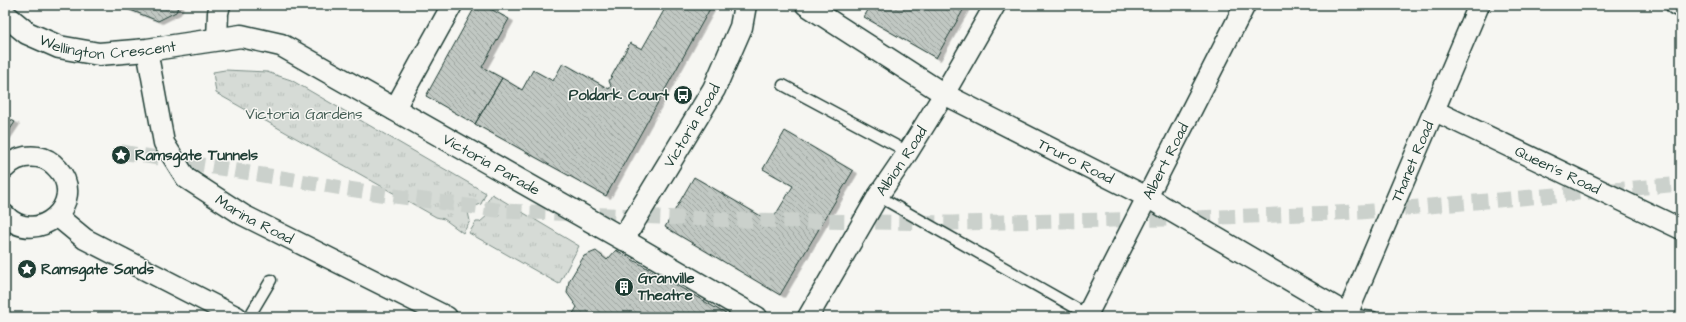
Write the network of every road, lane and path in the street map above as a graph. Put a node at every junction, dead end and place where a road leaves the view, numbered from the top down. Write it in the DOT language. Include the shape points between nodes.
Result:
graph roads {
  1 [pos="220,5"];
  2 [pos="452,5"];
  3 [pos="745,5"];
  4 [pos="806,5"];
  5 [pos="995,5"];
  6 [pos="1244,5"];
  7 [pos="1479,5"];
  8 [pos="1676,5"];
  9 [pos="1681,7"];
  10 [pos="5,15"];
  11 [pos="217,40"];
  12 [pos="147,50"];
  13 [pos="782,85"];
  14 [pos="944,94"];
  15 [pos="394,110"];
  16 [pos="1435,111"];
  17 [pos="908,152"];
  18 [pos="5,168"];
  19 [pos="878,196"];
  20 [pos="1147,197"];
  21 [pos="5,215"];
  22 [pos="57,216"];
  23 [pos="1681,229"];
  24 [pos="624,239"];
  25 [pos="271,280"];
  26 [pos="1087,316"];
  27 [pos="1346,316"];
  28 [pos="237,317"];
  29 [pos="249,317"];
  30 [pos="447,317"];
  31 [pos="757,317"];
  32 [pos="808,317"];
  33 [pos="1373,317"];
  1 -- 11 [label="street"];
  2 -- 15 [label="street"];
  3 -- 24 [label="main road, Victoria Road" via="741,27 714,90"];
  4 -- 14 [label="street, Truro Road"];
  5 -- 14 [label="street, Albion Road"];
  6 -- 20 [label="street, Albert Road"];
  7 -- 16 [label="street, Thanet Road"];
  8 -- 9 [label="street"];
  10 -- 12 [label="main road, Wellington Crescent" via="26,33 59,47 99,54"];
  11 -- 12 [label="main road, Wellington Crescent"];
  11 -- 15 [label="main road, Victoria Parade" via="241,36 281,45"];
  12 -- 30 [label="street, Marina Road" via="164,143 186,178 243,215"];
  13 -- 17 [label="lane"];
  14 -- 17 [label="street, Albion Road"];
  14 -- 20 [label="street, Truro Road"];
  15 -- 24 [label="main road, Victoria Parade"];
  16 -- 23 [label="street, Queen's Road"];
  16 -- 27 [label="street, Thanet Road"];
  17 -- 19 [label="street, Albion Road"];
  18 -- 22 [label="street" via="19,158 31,156 53,163 66,183 65,200"];
  19 -- 26 [label="lane"];
  19 -- 32 [label="street, Albion Road"];
  20 -- 26 [label="street, Albert Road"];
  20 -- 27 [label="street, Truro Road"];
  21 -- 22 [label="street" via="26,227 43,225"];
  22 -- 28 [label="street" via="85,240"];
  24 -- 31 [label="street, Victoria Parade"];
  25 -- 29 [label="lane"];
  27 -- 33 [label="lane"];
}
